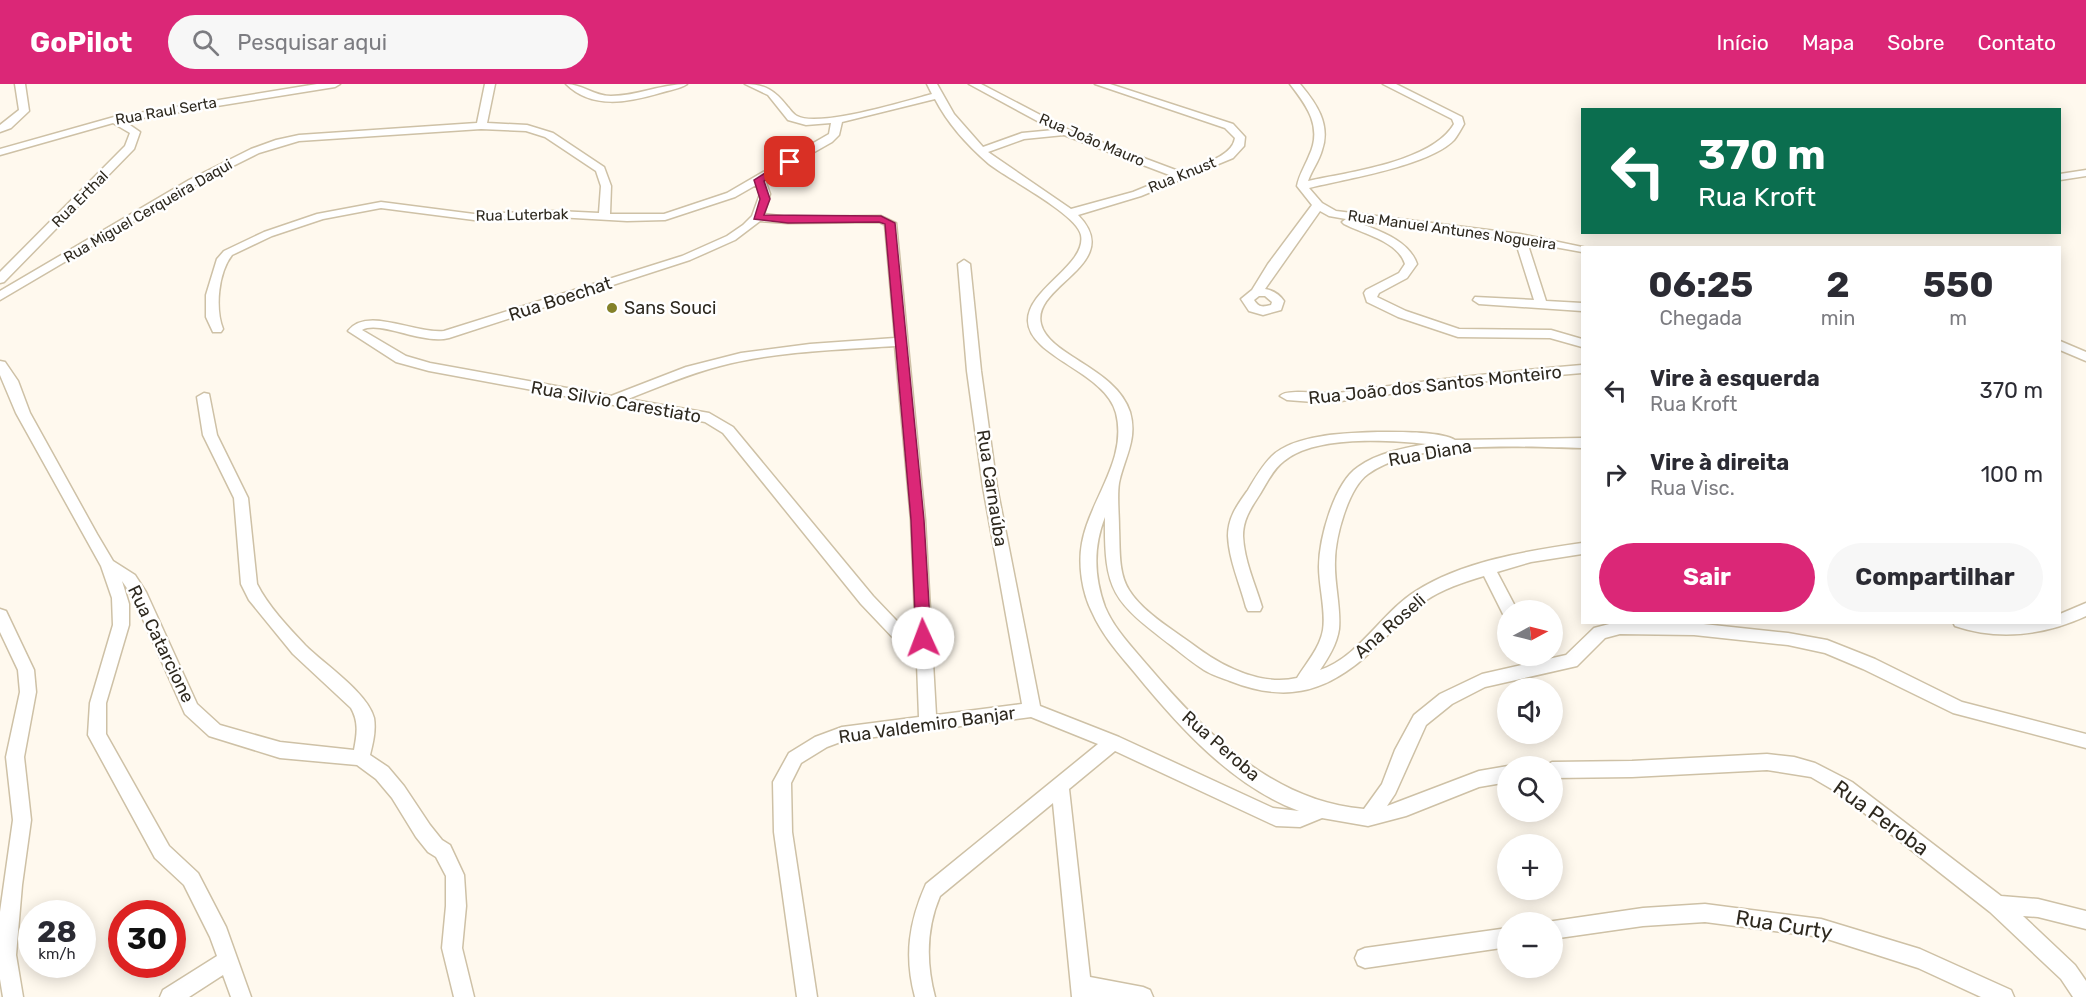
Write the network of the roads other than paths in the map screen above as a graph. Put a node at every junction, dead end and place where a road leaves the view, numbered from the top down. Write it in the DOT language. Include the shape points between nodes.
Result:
graph roads {
  1 [pos="20,84"];
  2 [pos="335,84"];
  3 [pos="490,84"];
  4 [pos="571,84"];
  5 [pos="682,84"];
  6 [pos="750,84"];
  7 [pos="974,84"];
  8 [pos="1100,84"];
  9 [pos="1295,84"];
  10 [pos="1388,84"];
  11 [pos="935,90"];
  12 [pos="114,120"];
  13 [pos="837,120"];
  14 [pos="481,126"];
  15 [pos="0,129"];
  16 [pos="1065,132"];
  17 [pos="981,151"];
  18 [pos="0,152"];
  19 [pos="2086,173"];
  20 [pos="1180,175"];
  21 [pos="2061,177"];
  22 [pos="759,180"];
  23 [pos="1302,186"];
  24 [pos="1318,205"];
  25 [pos="1071,213"];
  26 [pos="1333,214"];
  27 [pos="604,216"];
  28 [pos="758,217"];
  29 [pos="1520,237"];
  30 [pos="1581,249"];
  31 [pos="964,264"];
  32 [pos="0,279"];
  33 [pos="1257,292"];
  34 [pos="0,296"];
  35 [pos="1479,300"];
  36 [pos="1540,304"];
  37 [pos="1581,307"];
  38 [pos="217,329"];
  39 [pos="354,330"];
  40 [pos="902,342"];
  41 [pos="1578,343"];
  42 [pos="2061,345"];
  43 [pos="2086,357"];
  44 [pos="0,365"];
  45 [pos="1581,369"];
  46 [pos="1287,396"];
  47 [pos="204,397"];
  48 [pos="609,402"];
  49 [pos="1581,443"];
  50 [pos="1458,444"];
  51 [pos="1112,486"];
  52 [pos="1581,549"];
  53 [pos="108,564"];
  54 [pos="1487,567"];
  55 [pos="1504,600"];
  56 [pos="1254,607"];
  57 [pos="2086,609"];
  58 [pos="0,615"];
  59 [pos="2061,621"];
  60 [pos="1971,624"];
  61 [pos="2043,624"];
  62 [pos="924,660"];
  63 [pos="1563,661"];
  64 [pos="1522,666"];
  65 [pos="1304,682"];
  66 [pos="1032,710"];
  67 [pos="928,722"];
  68 [pos="2086,741"];
  69 [pos="1113,742"];
  70 [pos="361,758"];
  71 [pos="1563,770"];
  72 [pos="1497,776"];
  73 [pos="1060,787"];
  74 [pos="1318,811"];
  75 [pos="1368,818"];
  76 [pos="1997,905"];
  77 [pos="2086,920"];
  78 [pos="1563,928"];
  79 [pos="1497,939"];
  80 [pos="1365,958"];
  81 [pos="229,960"];
  82 [pos="1081,991"];
  83 [pos="13,997"];
  84 [pos="170,997"];
  85 [pos="241,997"];
  86 [pos="464,997"];
  87 [pos="807,997"];
  88 [pos="925,997"];
  89 [pos="1143,997"];
  90 [pos="2004,997"];
  91 [pos="2085,997"];
  1 -- 15 [label="street" via="24,111"];
  2 -- 12 [label="street, Rua Raul Serta"];
  3 -- 14 [label="street"];
  4 -- 5 [label="street" via="591,98 612,100"];
  6 -- 13 [label="street" via="771,93 792,118"];
  7 -- 16 [label="street, Rua João Mauro"];
  8 -- 20 [label="street, Rua Knust" via="1212,119 1229,126 1240,137 1239,146 1229,156"];
  9 -- 23 [label="street" via="1317,114 1319,128 1318,147"];
  10 -- 23 [label="street" via="1457,117 1459,124 1450,138 1407,158"];
  11 -- 13 [label="street"];
  11 -- 17 [label="street"];
  12 -- 18 [label="street, Rua Raul Serta"];
  12 -- 32 [label="street, Rua Erthal" via="135,132 130,147"];
  13 -- 22 [label="street, Rua Luterbak" via="834,135 828,140"];
  14 -- 27 [label="street, Rua Miguel Cerqueira Daqui" via="539,131 593,163 606,178"];
  14 -- 34 [label="street, Rua Miguel Cerqueira Daqui" via="299,138 263,148 193,182"];
  16 -- 17 [label="street" via="1022,136"];
  16 -- 20 [label="street, Rua João Mauro"];
  17 -- 25 [label="street"];
  19 -- 21 [label="street"];
  20 -- 25 [label="street, Rua Knust" via="1137,194"];
  22 -- 27 [label="street, Rua Luterbak" via="731,195 673,215"];
  22 -- 28 [label="street" via="765,199"];
  23 -- 24 [label="street, Rua Manuel Antunes Nogueira"];
  24 -- 26 [label="street, Rua Manuel Antunes Nogueira"];
  24 -- 33 [label="street"];
  25 -- 51 [label="street" via="1088,236 1086,244 1076,262 1040,303 1034,324 1052,348 1106,384 1118,401 1124,414 1124,428 1121,458"];
  26 -- 29 [label="street, Rua Manuel Antunes Nogueira"];
  26 -- 41 [label="street" via="1406,251 1411,260 1406,273 1370,293 1386,308 1458,333 1551,334"];
  27 -- 38 [label="street, Rua Luterbak" via="474,217 381,205 321,216 228,253 212,295 212,317"];
  28 -- 39 [label="street, Rua Boechat" via="731,238 686,258 456,332 420,335 372,324 362,324"];
  28 -- 40 [label="street" via="881,219 890,223"];
  29 -- 30 [label="street, Rua Manuel Antunes Nogueira"];
  29 -- 36 [label="street"];
  31 -- 66 [label="street, Rua Carnaúba" via="990,487"];
  35 -- 36 [label="street"];
  36 -- 37 [label="street"];
  39 -- 48 [label="street, Rua Silvio Carestiato" via="401,359 429,367"];
  40 -- 48 [label="street" via="801,348 749,356 684,373"];
  40 -- 62 [label="street" via="918,520"];
  42 -- 43 [label="street"];
  44 -- 53 [label="street, Rua Catarcione"];
  45 -- 46 [label="street, Rua João dos Santos Monteiro" via="1466,379 1327,399"];
  47 -- 70 [label="street" via="210,435 241,498 249,584 257,600 299,650 357,703 365,717"];
  48 -- 62 [label="street, Rua Silvio Carestiato" via="709,418 728,430 867,600"];
  49 -- 50 [label="street, Rua Diana"];
  50 -- 56 [label="street" via="1401,436 1345,439 1306,446 1280,457 1255,490 1236,526"];
  50 -- 65 [label="street, Rua Diana" via="1386,459 1361,470 1350,487 1339,509 1327,555 1331,630 1324,650"];
  51 -- 65 [label="street, Ana Roseli" via="1112,560 1122,593 1132,606 1212,667 1254,683 1279,687"];
  51 -- 74 [label="street, Rua Peroba" via="1094,522 1088,559 1100,612 1155,686 1201,733 1267,786"];
  52 -- 54 [label="street, Ana Roseli"];
  53 -- 70 [label="street, Rua Catarcione" via="130,579 191,709 214,731 280,750"];
  53 -- 81 [label="street" via="122,607 121,626 96,705 97,735 162,852 190,879"];
  54 -- 55 [label="street"];
  54 -- 65 [label="street, Ana Roseli" via="1420,596 1350,660 1331,673"];
  57 -- 59 [label="street"];
  58 -- 83 [label="street" via="26,670 28,692 15,757 22,820 6,955"];
  60 -- 61 [label="street" via="2021,628"];
  62 -- 67 [label="street"];
  63 -- 68 [label="street" via="1571,661 1600,633 1620,628 1694,629 1788,639 1848,655 1959,708"];
  64 -- 75 [label="street" via="1466,688 1420,720 1389,788"];
  66 -- 67 [label="street, Rua Valdemiro Banjar"];
  66 -- 69 [label="street, Rua Valdemiro Banjar"];
  67 -- 87 [label="street, Rua Valdemiro Banjar" via="842,734 821,742 795,758 782,782 783,832"];
  69 -- 73 [label="street"];
  69 -- 74 [label="street, Rua Valdemiro Banjar" via="1280,819 1303,820"];
  70 -- 86 [label="street" via="382,773 398,792 423,831 443,851 455,875 452,948"];
  71 -- 76 [label="street, Rua Peroba" via="1767,762 1815,771 1846,788"];
  72 -- 75 [label="street, Rua Peroba"];
  73 -- 82 [label="street"];
  73 -- 88 [label="street" via="933,890 917,946"];
  74 -- 75 [label="street, Rua Peroba"];
  76 -- 77 [label="street" via="2038,908"];
  76 -- 91 [label="street, Rua Peroba" via="2068,972"];
  78 -- 90 [label="street, Rua Curty" via="1704,913 1821,928 1920,959"];
  79 -- 80 [label="street"];
  81 -- 84 [label="street"];
  81 -- 85 [label="street"];
  82 -- 89 [label="street"];
}
